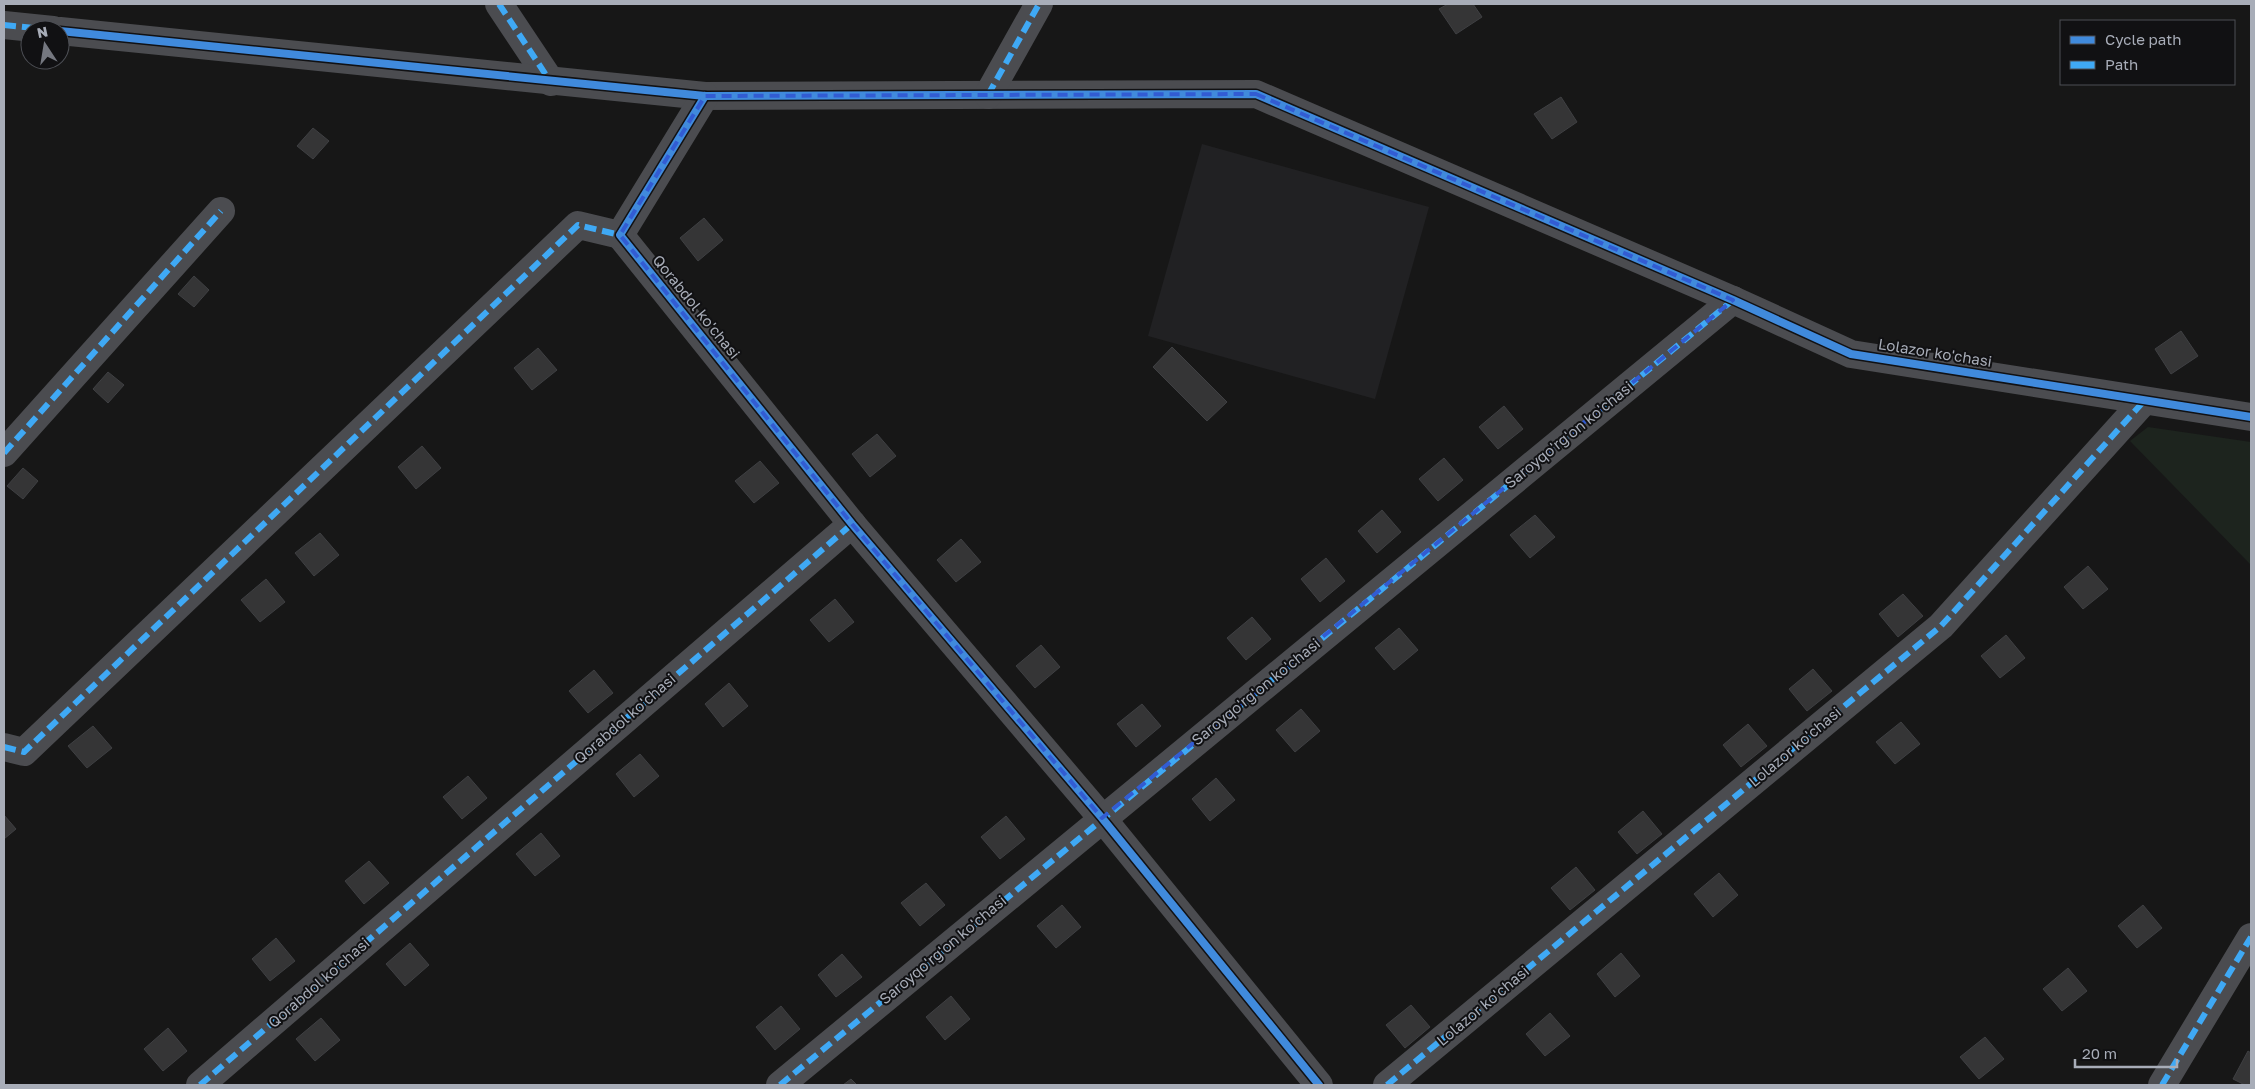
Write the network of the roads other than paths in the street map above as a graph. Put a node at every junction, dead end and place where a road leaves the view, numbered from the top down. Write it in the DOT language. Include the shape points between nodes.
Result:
graph roads {
  1 [pos="499,4"];
  2 [pos="1039,4"];
  3 [pos="4,25"];
  4 [pos="20,27"];
  5 [pos="70,32"];
  6 [pos="551,82"];
  7 [pos="705,96"];
  8 [pos="988,96"];
  9 [pos="221,211"];
  10 [pos="620,235"];
  11 [pos="1733,300"];
  12 [pos="2144,401"];
  13 [pos="2251,417"];
  14 [pos="4,452"];
  15 [pos="852,524"];
  16 [pos="4,747"];
  17 [pos="1102,818"];
  18 [pos="2251,937"];
  19 [pos="200,1085"];
  20 [pos="780,1085"];
  21 [pos="1319,1085"];
  22 [pos="1387,1085"];
  23 [pos="2162,1085"];
  1 -- 6 [label="street"];
  2 -- 8 [label="street"];
  3 -- 4 [label="street"];
  5 -- 6 [label="street, Lolazor ko'chasi"];
  6 -- 7 [label="street, Lolazor ko'chasi"];
  7 -- 8 [label="street, Lolazor ko'chasi"];
  7 -- 10 [label="street"];
  8 -- 11 [label="street, Lolazor ko'chasi" via="1256,94"];
  9 -- 14 [label="street"];
  10 -- 15 [label="street, Qorabdol ko'chasi"];
  10 -- 16 [label="street" via="578,225 24,752"];
  11 -- 12 [label="street, Lolazor ko'chasi" via="1851,354"];
  11 -- 17 [label="street, Saroyqo'rg'on ko'chasi"];
  12 -- 13 [label="street"];
  12 -- 22 [label="street, Lolazor ko'chasi" via="1941,626"];
  15 -- 17 [label="street"];
  15 -- 19 [label="street, Qorabdol ko'chasi"];
  17 -- 20 [label="street, Saroyqo'rg'on ko'chasi"];
  17 -- 21 [label="street"];
  18 -- 23 [label="street"];
}
